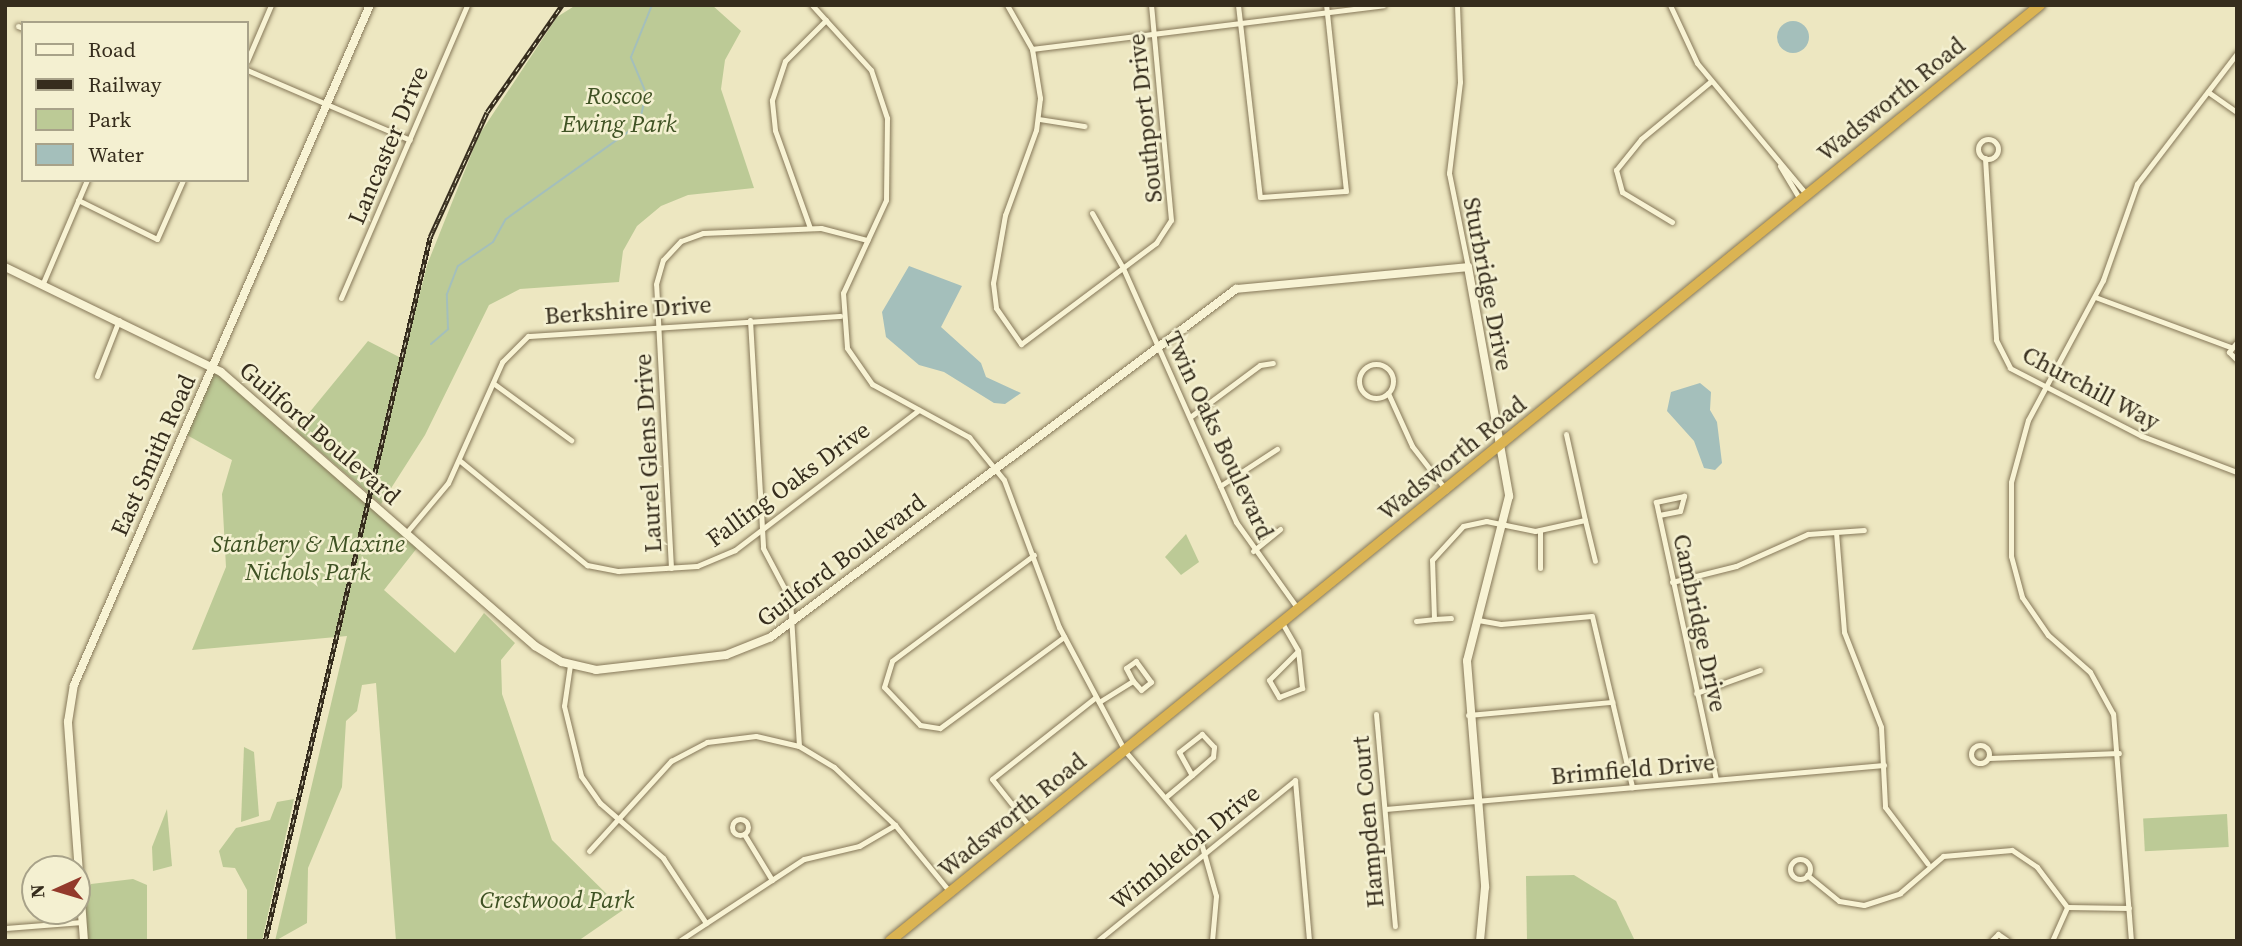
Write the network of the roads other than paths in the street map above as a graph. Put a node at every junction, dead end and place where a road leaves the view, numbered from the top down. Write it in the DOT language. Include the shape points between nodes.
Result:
graph roads {
  1 [pos="271,5"];
  2 [pos="370,5"];
  3 [pos="467,5"];
  4 [pos="812,5"];
  5 [pos="1007,5"];
  6 [pos="1151,5"];
  7 [pos="1238,5"];
  8 [pos="1383,5"];
  9 [pos="1457,5"];
  10 [pos="1670,5"];
  11 [pos="2040,5"];
  12 [pos="1326,8"];
  13 [pos="826,20"];
  14 [pos="1240,21"];
  15 [pos="1154,31"];
  16 [pos="1032,49"];
  17 [pos="2237,53"];
  18 [pos="248,59"];
  19 [pos="248,70"];
  20 [pos="1711,81"];
  21 [pos="2208,92"];
  22 [pos="328,104"];
  23 [pos="2237,112"];
  24 [pos="1039,119"];
  25 [pos="1084,126"];
  26 [pos="410,140"];
  27 [pos="1985,158"];
  28 [pos="86,182"];
  29 [pos="182,182"];
  30 [pos="1804,198"];
  31 [pos="79,200"];
  32 [pos="1092,213"];
  33 [pos="1672,222"];
  34 [pos="810,228"];
  35 [pos="867,240"];
  36 [pos="5,267"];
  37 [pos="1468,267"];
  38 [pos="1123,268"];
  39 [pos="43,283"];
  40 [pos="2095,297"];
  41 [pos="341,298"];
  42 [pos="841,316"];
  43 [pos="118,320"];
  44 [pos="750,320"];
  45 [pos="658,325"];
  46 [pos="2237,342"];
  47 [pos="1158,346"];
  48 [pos="2230,347"];
  49 [pos="2237,360"];
  50 [pos="1273,363"];
  51 [pos="213,367"];
  52 [pos="97,376"];
  53 [pos="493,383"];
  54 [pos="2046,386"];
  55 [pos="1388,393"];
  56 [pos="919,410"];
  57 [pos="1190,417"];
  58 [pos="1566,434"];
  59 [pos="571,440"];
  60 [pos="1502,445"];
  61 [pos="1277,449"];
  62 [pos="458,460"];
  63 [pos="996,468"];
  64 [pos="2237,472"];
  65 [pos="1220,486"];
  66 [pos="1446,490"];
  67 [pos="1659,515"];
  68 [pos="1585,520"];
  69 [pos="1504,525"];
  70 [pos="1280,529"];
  71 [pos="761,530"];
  72 [pos="1540,530"];
  73 [pos="1864,530"];
  74 [pos="1836,532"];
  75 [pos="406,533"];
  76 [pos="1253,551"];
  77 [pos="1034,555"];
  78 [pos="1595,561"];
  79 [pos="671,568"];
  80 [pos="1541,568"];
  81 [pos="1672,582"];
  82 [pos="1298,609"];
  83 [pos="1451,618"];
  84 [pos="1434,619"];
  85 [pos="1478,620"];
  86 [pos="1281,621"];
  87 [pos="1416,621"];
  88 [pos="792,622"];
  89 [pos="1063,637"];
  90 [pos="1298,651"];
  91 [pos="570,666"];
  92 [pos="1760,670"];
  93 [pos="1133,681"];
  94 [pos="1696,693"];
  95 [pos="1097,699"];
  96 [pos="1612,702"];
  97 [pos="1376,715"];
  98 [pos="1468,715"];
  99 [pos="799,746"];
  100 [pos="1125,751"];
  101 [pos="2119,753"];
  102 [pos="1989,758"];
  103 [pos="1884,765"];
  104 [pos="1192,775"];
  105 [pos="1716,779"];
  106 [pos="1632,787"];
  107 [pos="1167,796"];
  108 [pos="1476,800"];
  109 [pos="1385,809"];
  110 [pos="618,818"];
  111 [pos="895,825"];
  112 [pos="1030,827"];
  113 [pos="744,834"];
  114 [pos="589,851"];
  115 [pos="1205,853"];
  116 [pos="78,855"];
  117 [pos="1928,864"];
  118 [pos="1807,875"];
  119 [pos="772,880"];
  120 [pos="950,892"];
  121 [pos="2067,907"];
  122 [pos="2129,908"];
  123 [pos="706,923"];
  124 [pos="44,925"];
  125 [pos="1395,926"];
  126 [pos="5,928"];
  127 [pos="679,941"];
  128 [pos="890,941"];
  129 [pos="1097,941"];
  130 [pos="1212,941"];
  131 [pos="1309,941"];
  132 [pos="1480,941"];
  133 [pos="1991,941"];
  134 [pos="2008,941"];
  135 [pos="2052,941"];
  136 [pos="2132,941"];
  1 -- 18 [label="street"];
  2 -- 22 [label="street, East Smith Road"];
  3 -- 26 [label="street, Lancaster Drive"];
  4 -- 13 [label="street"];
  5 -- 16 [label="street"];
  6 -- 15 [label="street, Southport Drive"];
  7 -- 14 [label="street"];
  8 -- 12 [label="street"];
  9 -- 37 [label="street, Sturbridge Drive" via="1460,82 1448,173"];
  10 -- 20 [label="street" via="1683,41"];
  11 -- 30 [label="highway, Wadsworth Road"];
  12 -- 14 [label="street"];
  12 -- 14 [label="street" via="1346,191 1260,197"];
  13 -- 34 [label="street" via="785,61 772,100 775,130"];
  13 -- 35 [label="street" via="864,60 884,100 886,200"];
  14 -- 15 [label="street"];
  15 -- 16 [label="street"];
  15 -- 38 [label="street, Southport Drive" via="1173,204 1168,227"];
  16 -- 24 [label="street"];
  17 -- 21 [label="street"];
  19 -- 22 [label="street"];
  20 -- 30 [label="street"];
  20 -- 33 [label="street" via="1641,139 1616,170 1622,192"];
  21 -- 23 [label="street"];
  21 -- 40 [label="street" via="2137,184"];
  22 -- 26 [label="street"];
  22 -- 51 [label="street, East Smith Road"];
  24 -- 25 [label="street"];
  24 -- 38 [label="street" via="1008,203 993,283 996,308 1021,344"];
  26 -- 41 [label="street, Lancaster Drive"];
  27 -- 54 [label="street, Churchill Way" via="1996,340 2010,368"];
  28 -- 31 [label="street"];
  29 -- 31 [label="street" via="157,239"];
  30 -- 60 [label="highway, Wadsworth Road"];
  31 -- 39 [label="street"];
  32 -- 38 [label="street, Twin Oaks Boulevard"];
  34 -- 35 [label="street, Laurel Glens Drive"];
  34 -- 45 [label="street, Laurel Glens Drive" via="703,233 681,241 657,275"];
  35 -- 42 [label="street" via="845,289"];
  36 -- 39 [label="street, Guilford Boulevard"];
  37 -- 47 [label="street, Guilford Boulevard" via="1245,286"];
  37 -- 60 [label="street, Sturbridge Drive"];
  38 -- 47 [label="street, Twin Oaks Boulevard"];
  39 -- 43 [label="street, Guilford Boulevard"];
  40 -- 48 [label="street"];
  40 -- 54 [label="street"];
  42 -- 44 [label="street, Berkshire Drive"];
  42 -- 56 [label="street" via="846,348 864,376"];
  43 -- 51 [label="street, Guilford Boulevard"];
  43 -- 52 [label="street"];
  44 -- 45 [label="street, Berkshire Drive"];
  44 -- 71 [label="street"];
  45 -- 53 [label="street, Berkshire Drive" via="538,332 512,348"];
  45 -- 79 [label="street, Laurel Glens Drive"];
  46 -- 48 [label="street"];
  47 -- 57 [label="street, Twin Oaks Boulevard"];
  47 -- 63 [label="street, Guilford Boulevard"];
  48 -- 49 [label="street"];
  50 -- 57 [label="street" via="1260,365"];
  51 -- 75 [label="street, Guilford Boulevard"];
  51 -- 116 [label="street, East Smith Road" via="74,685 68,722"];
  53 -- 59 [label="street"];
  53 -- 62 [label="street, Berkshire Drive"];
  54 -- 64 [label="street, Churchill Way" via="2142,436"];
  54 -- 101 [label="street" via="2014,464 2012,565 2032,616 2103,690"];
  55 -- 55 [label="street" via="1393,383 1386,368 1365,368 1358,383 1363,393 1379,398"];
  55 -- 66 [label="street" via="1412,446"];
  56 -- 63 [label="street" via="969,437"];
  56 -- 71 [label="street, Falling Oaks Drive"];
  57 -- 65 [label="street, Twin Oaks Boulevard"];
  58 -- 68 [label="street"];
  60 -- 66 [label="highway, Wadsworth Road"];
  60 -- 69 [label="street, Sturbridge Drive" via="1509,496"];
  61 -- 65 [label="street"];
  62 -- 75 [label="street, Berkshire Drive" via="441,493"];
  62 -- 79 [label="street, Falling Oaks Drive" via="577,560 608,571"];
  63 -- 77 [label="street" via="1019,508"];
  63 -- 88 [label="street, Guilford Boulevard"];
  65 -- 76 [label="street, Twin Oaks Boulevard"];
  66 -- 82 [label="highway, Wadsworth Road"];
  67 -- 67 [label="street, Cambridge Drive" via="1660,497 1684,496 1680,510"];
  67 -- 81 [label="street, Cambridge Drive"];
  68 -- 72 [label="street"];
  68 -- 78 [label="street"];
  69 -- 72 [label="street"];
  69 -- 84 [label="street" via="1463,526 1438,548 1431,571"];
  69 -- 85 [label="street, Sturbridge Drive"];
  70 -- 76 [label="street"];
  71 -- 79 [label="street, Falling Oaks Drive" via="718,560"];
  71 -- 88 [label="street" via="765,556 789,593"];
  72 -- 80 [label="street"];
  73 -- 74 [label="street"];
  74 -- 81 [label="street" via="1808,534 1736,566"];
  74 -- 103 [label="street" via="1843,632 1880,719"];
  75 -- 91 [label="street, Guilford Boulevard" via="535,646"];
  76 -- 82 [label="street, Twin Oaks Boulevard"];
  77 -- 89 [label="street"];
  77 -- 89 [label="street" via="892,661 883,681 920,725 935,729"];
  81 -- 94 [label="street, Cambridge Drive"];
  82 -- 86 [label="highway, Wadsworth Road"];
  83 -- 84 [label="street"];
  84 -- 87 [label="street"];
  85 -- 96 [label="street" via="1501,624 1592,616"];
  85 -- 98 [label="street, Sturbridge Drive" via="1467,661"];
  86 -- 90 [label="street"];
  86 -- 100 [label="highway, Wadsworth Road"];
  88 -- 91 [label="street, Guilford Boulevard" via="761,643 726,655 608,670"];
  88 -- 99 [label="street"];
  89 -- 95 [label="street"];
  90 -- 90 [label="street" via="1269,680 1279,697 1302,688"];
  91 -- 110 [label="street" via="564,706 578,766 592,794"];
  92 -- 94 [label="street"];
  93 -- 93 [label="street" via="1141,690 1151,682 1136,661 1126,668"];
  93 -- 95 [label="street"];
  94 -- 105 [label="street, Cambridge Drive"];
  95 -- 100 [label="street"];
  95 -- 112 [label="street" via="992,779"];
  96 -- 98 [label="street"];
  96 -- 106 [label="street"];
  97 -- 109 [label="street, Hampden Court"];
  98 -- 108 [label="street, Sturbridge Drive"];
  99 -- 110 [label="street" via="744,736 695,747 660,770"];
  99 -- 111 [label="street" via="834,767"];
  100 -- 107 [label="street"];
  100 -- 112 [label="highway, Wadsworth Road"];
  101 -- 102 [label="street"];
  101 -- 122 [label="street"];
  103 -- 105 [label="street, Brimfield Drive"];
  103 -- 117 [label="street" via="1888,814"];
  104 -- 104 [label="street" via="1214,754 1202,734 1179,752"];
  104 -- 107 [label="street"];
  105 -- 106 [label="street, Brimfield Drive"];
  106 -- 108 [label="street, Brimfield Drive"];
  107 -- 115 [label="street"];
  108 -- 109 [label="street, Brimfield Drive"];
  108 -- 132 [label="street, Sturbridge Drive" via="1485,887"];
  109 -- 125 [label="street, Hampden Court"];
  110 -- 114 [label="street"];
  110 -- 123 [label="street" via="663,858"];
  111 -- 119 [label="street" via="859,846 813,855"];
  111 -- 120 [label="street"];
  112 -- 120 [label="highway, Wadsworth Road"];
  113 -- 119 [label="street"];
  115 -- 129 [label="street, Wimbleton Drive"];
  115 -- 130 [label="street" via="1216,896"];
  115 -- 131 [label="street, Wimbleton Drive" via="1295,780"];
  117 -- 118 [label="street" via="1900,893 1864,905 1839,901"];
  117 -- 121 [label="street" via="1962,851 2012,850 2028,857"];
  119 -- 123 [label="street"];
  120 -- 128 [label="highway, Wadsworth Road"];
  121 -- 122 [label="street"];
  121 -- 135 [label="street"];
  122 -- 136 [label="street"];
  123 -- 127 [label="street"];
  124 -- 126 [label="street"];
  133 -- 134 [label="street" via="1998,934"];
}
